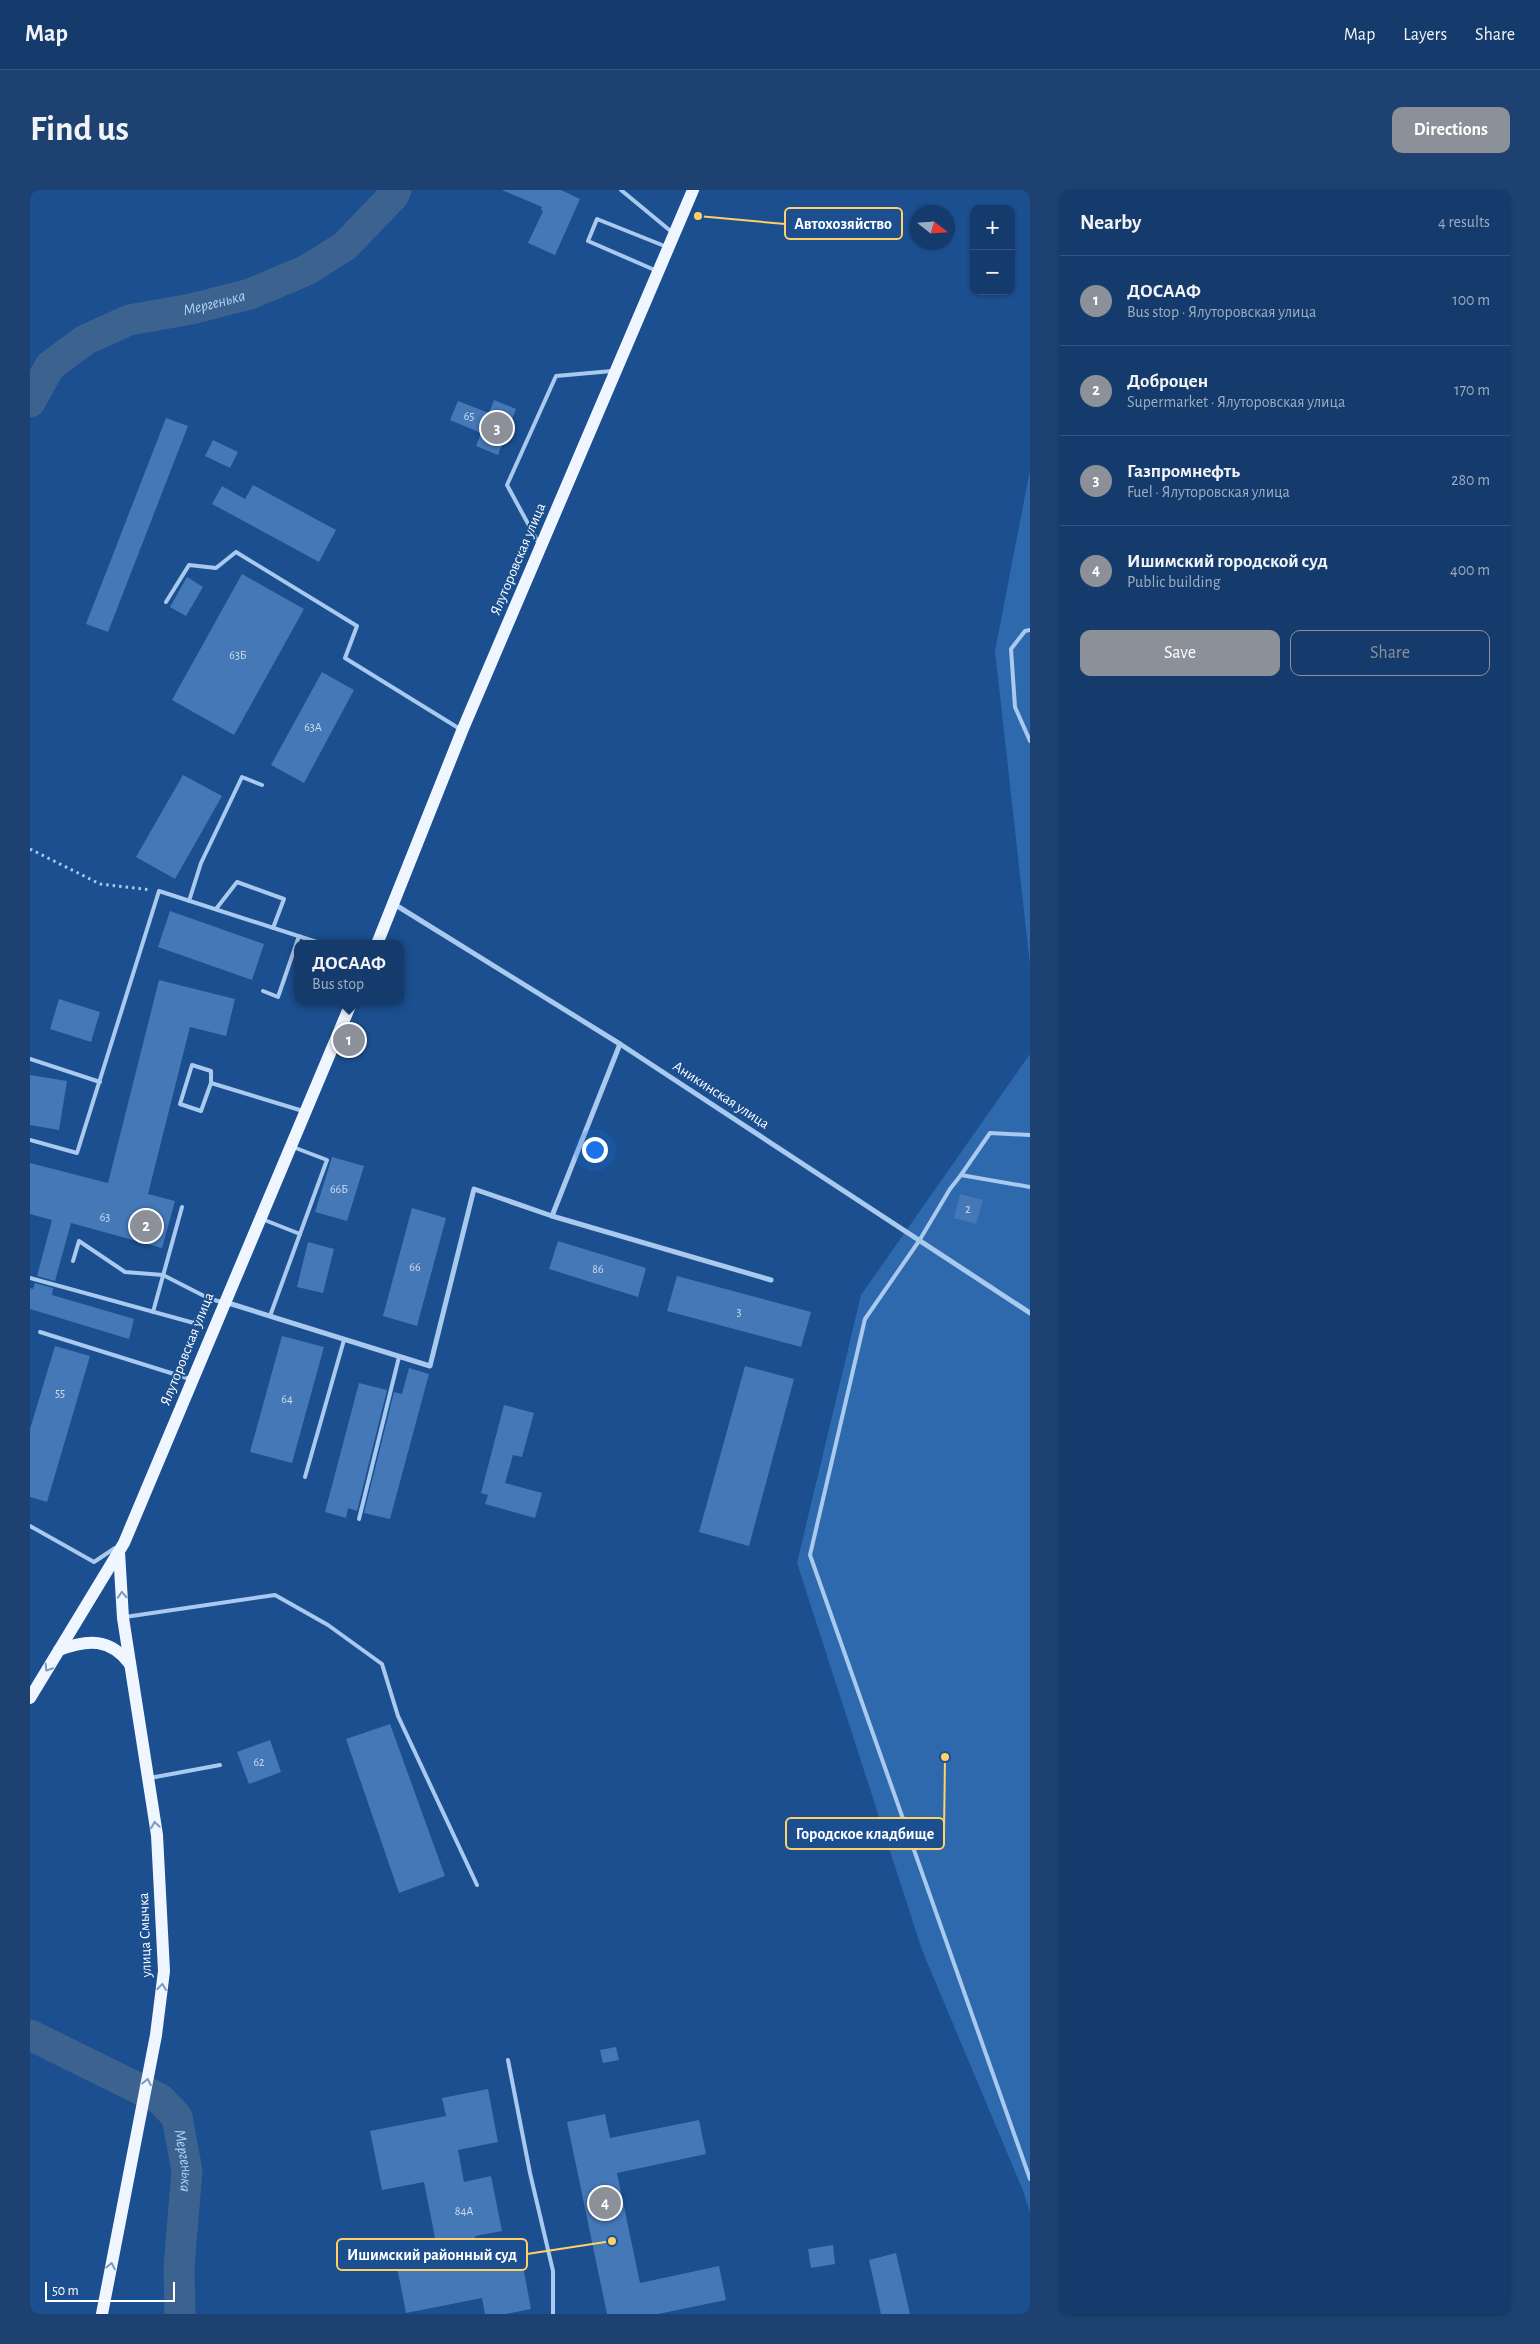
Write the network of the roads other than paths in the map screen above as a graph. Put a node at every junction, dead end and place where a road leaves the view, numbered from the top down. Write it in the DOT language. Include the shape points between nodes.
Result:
graph roads {
  1 [pos="621,190"];
  2 [pos="693,190"];
  3 [pos="675,234"];
  4 [pos="669,248"];
  5 [pos="659,272"];
  6 [pos="617,371"];
  7 [pos="541,548"];
  8 [pos="166,602"];
  9 [pos="1030,630"];
  10 [pos="462,731"];
  11 [pos="1030,741"];
  12 [pos="262,785"];
  13 [pos="189,901"];
  14 [pos="394,904"];
  15 [pos="216,909"];
  16 [pos="273,928"];
  17 [pos="299,936"];
  18 [pos="298,940"];
  19 [pos="311,940"];
  20 [pos="379,940"];
  21 [pos="294,951"];
  22 [pos="263,991"];
  23 [pos="350,1005"];
  24 [pos="620,1044"];
  25 [pos="30,1059"];
  26 [pos="100,1082"];
  27 [pos="211,1083"];
  28 [pos="305,1112"];
  29 [pos="1030,1135"];
  30 [pos="30,1140"];
  31 [pos="291,1146"];
  32 [pos="961,1175"];
  33 [pos="1030,1187"];
  34 [pos="182,1207"];
  35 [pos="552,1216"];
  36 [pos="260,1218"];
  37 [pos="300,1234"];
  38 [pos="919,1241"];
  39 [pos="73,1261"];
  40 [pos="163,1275"];
  41 [pos="30,1278"];
  42 [pos="771,1280"];
  43 [pos="210,1299"];
  44 [pos="224,1302"];
  45 [pos="153,1312"];
  46 [pos="1030,1313"];
  47 [pos="270,1316"];
  48 [pos="40,1332"];
  49 [pos="344,1340"];
  50 [pos="399,1357"];
  51 [pos="192,1380"];
  52 [pos="305,1477"];
  53 [pos="359,1519"];
  54 [pos="30,1526"];
  55 [pos="122,1548"];
  56 [pos="123,1618"];
  57 [pos="59,1650"];
  58 [pos="130,1664"];
  59 [pos="30,1698"];
  60 [pos="220,1765"];
  61 [pos="148,1778"];
  62 [pos="477,1885"];
  63 [pos="508,2060"];
  64 [pos="1030,2179"];
  65 [pos="102,2314"];
  66 [pos="553,2314"];
  1 -- 3 [label="lane"];
  2 -- 3 [label="main road, Ялуторовская улица"];
  3 -- 4 [label="main road, Ялуторовская улица"];
  4 -- 5 [label="main road, Ялуторовская улица"];
  4 -- 5 [label="lane" via="597,220 588,241"];
  5 -- 6 [label="main road, Ялуторовская улица"];
  6 -- 7 [label="main road, Ялуторовская улица"];
  6 -- 7 [label="lane" via="556,376 508,485"];
  7 -- 10 [label="main road, Ялуторовская улица"];
  8 -- 10 [label="lane" via="189,565 216,568 236,552 357,626 345,658"];
  9 -- 11 [label="lane" via="1025,631 1011,649 1015,707"];
  10 -- 14 [label="main road, Ялуторовская улица"];
  12 -- 13 [label="lane" via="242,777 201,863"];
  13 -- 15 [label="lane"];
  13 -- 26 [label="lane" via="159,891"];
  14 -- 20 [label="main road, Ялуторовская улица"];
  14 -- 24 [label="street, Аникинская улица"];
  15 -- 16 [label="lane"];
  15 -- 16 [label="lane" via="237,882 284,900"];
  16 -- 17 [label="lane"];
  17 -- 18 [label="lane"];
  17 -- 19 [label="lane"];
  21 -- 22 [label="lane" via="278,997"];
  23 -- 28 [label="main road, Ялуторовская улица"];
  24 -- 35 [label="street"];
  24 -- 38 [label="street, Аникинская улица"];
  25 -- 26 [label="lane"];
  26 -- 30 [label="lane" via="77,1153"];
  27 -- 27 [label="lane" via="211,1071 192,1065 180,1104 202,1111"];
  27 -- 28 [label="lane"];
  28 -- 31 [label="main road, Ялуторовская улица"];
  29 -- 32 [label="lane" via="990,1133"];
  31 -- 36 [label="main road, Ялуторовская улица"];
  31 -- 37 [label="lane" via="327,1160"];
  32 -- 33 [label="lane"];
  32 -- 38 [label="lane"];
  34 -- 40 [label="lane"];
  35 -- 42 [label="street"];
  35 -- 50 [label="street" via="474,1189 430,1366"];
  36 -- 37 [label="lane"];
  36 -- 44 [label="main road, Ялуторовская улица"];
  37 -- 47 [label="lane"];
  38 -- 46 [label="street, Аникинская улица"];
  38 -- 64 [label="lane" via="865,1319 810,1555"];
  39 -- 40 [label="lane" via="79,1241 125,1272"];
  40 -- 43 [label="lane"];
  40 -- 45 [label="lane"];
  41 -- 45 [label="lane"];
  43 -- 44 [label="lane"];
  43 -- 45 [label="lane" via="194,1323"];
  44 -- 47 [label="street"];
  44 -- 51 [label="main road, Ялуторовская улица"];
  47 -- 49 [label="street"];
  48 -- 51 [label="lane"];
  49 -- 50 [label="street"];
  49 -- 52 [label="lane"];
  50 -- 53 [label="lane"];
  51 -- 55 [label="main road, Ялуторовская улица"];
  54 -- 55 [label="lane" via="94,1562"];
  56 -- 55 [label="main road, улица Смычка, one-way"];
  55 -- 57 [label="main road, Ялуторовская улица"];
  56 -- 58 [label="main road, улица Смычка"];
  56 -- 62 [label="lane" via="274,1595 328,1624 382,1664 398,1716"];
  57 -- 58 [label="main road" via="90,1643 106,1644 116,1649"];
  57 -- 59 [label="main road, Ялуторовская улица, one-way"];
  58 -- 61 [label="main road, улица Смычка"];
  60 -- 61 [label="lane"];
  65 -- 61 [label="main road, улица Смычка, one-way" via="156,2035 164,1971 157,1835"];
  63 -- 66 [label="lane" via="553,2271"];
}
